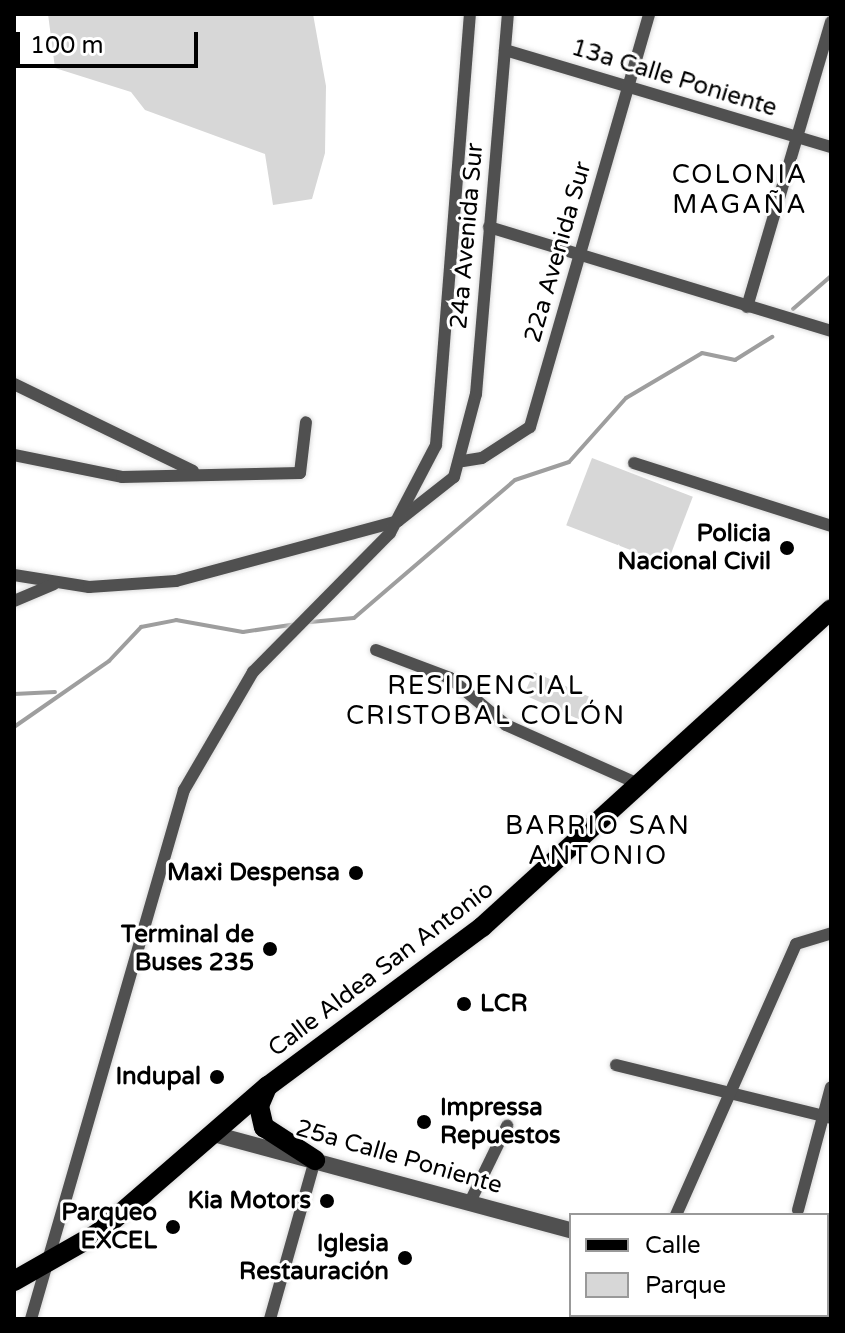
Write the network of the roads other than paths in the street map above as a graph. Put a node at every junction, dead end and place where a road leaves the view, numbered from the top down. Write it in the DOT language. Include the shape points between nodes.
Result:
graph roads {
  1 [pos="470,14"];
  2 [pos="508,14"];
  3 [pos="649,14"];
  4 [pos="831,22"];
  5 [pos="505,50"];
  6 [pos="629,86"];
  7 [pos="795,138"];
  8 [pos="831,147"];
  9 [pos="489,227"];
  10 [pos="580,255"];
  11 [pos="747,307"];
  12 [pos="831,331"];
  13 [pos="14,384"];
  14 [pos="306,422"];
  15 [pos="14,455"];
  16 [pos="463,461"];
  17 [pos="634,463"];
  18 [pos="196,473"];
  19 [pos="398,521"];
  20 [pos="831,526"];
  21 [pos="14,575"];
  22 [pos="54,584"];
  23 [pos="14,601"];
  24 [pos="831,609"];
  25 [pos="376,650"];
  26 [pos="643,786"];
  27 [pos="831,933"];
  28 [pos="616,1065"];
  29 [pos="268,1086"];
  30 [pos="831,1087"];
  31 [pos="729,1090"];
  32 [pos="827,1117"];
  33 [pos="507,1126"];
  34 [pos="214,1134"];
  35 [pos="315,1160"];
  36 [pos="470,1202"];
  37 [pos="798,1210"];
  38 [pos="677,1213"];
  39 [pos="569,1229"];
  40 [pos="45,1265"];
  41 [pos="14,1281"];
  42 [pos="31,1319"];
  43 [pos="270,1319"];
  1 -- 19 [label="street" via="439,429"];
  2 -- 5 [label="street, 24a Avenida Sur"];
  3 -- 6 [label="street, 22a Avenida Sur"];
  4 -- 7 [label="street"];
  5 -- 6 [label="street, 13a Calle Poniente"];
  5 -- 9 [label="street, 24a Avenida Sur"];
  6 -- 7 [label="street, 13a Calle Poniente"];
  6 -- 10 [label="street, 22a Avenida Sur"];
  7 -- 8 [label="street, 13a Calle Poniente"];
  7 -- 11 [label="street"];
  9 -- 10 [label="street"];
  9 -- 16 [label="street, 24a Avenida Sur" via="476,394"];
  10 -- 11 [label="street"];
  10 -- 16 [label="street, 22a Avenida Sur" via="530,427 482,458"];
  11 -- 12 [label="street"];
  13 -- 18 [label="street"];
  14 -- 18 [label="street" via="300,473"];
  15 -- 18 [label="street" via="43,455 122,477"];
  16 -- 19 [label="street" via="439,492"];
  17 -- 20 [label="street"];
  19 -- 22 [label="street" via="161,584"];
  19 -- 40 [label="street" via="253,672 191,773"];
  21 -- 22 [label="street"];
  22 -- 23 [label="street"];
  24 -- 26 [label="main road, Calle Aldea San Antonio"];
  25 -- 26 [label="street" via="450,678 495,719"];
  26 -- 29 [label="main road, Calle Aldea San Antonio" via="482,927"];
  27 -- 31 [label="street" via="796,944"];
  28 -- 31 [label="street"];
  29 -- 34 [label="main road, Calle Aldea San Antonio"];
  29 -- 35 [label="main road" via="259,1106 264,1127"];
  30 -- 32 [label="street"];
  31 -- 32 [label="street"];
  31 -- 38 [label="street"];
  32 -- 37 [label="street"];
  33 -- 36 [label="street"];
  34 -- 35 [label="street, 25a Calle Poniente"];
  34 -- 40 [label="main road, Calle Aldea San Antonio" via="106,1227"];
  35 -- 36 [label="street, 25a Calle Poniente"];
  35 -- 43 [label="street"];
  36 -- 39 [label="street, 25a Calle Poniente"];
  40 -- 41 [label="main road, Calle Aldea San Antonio"];
  40 -- 42 [label="street"];
}
